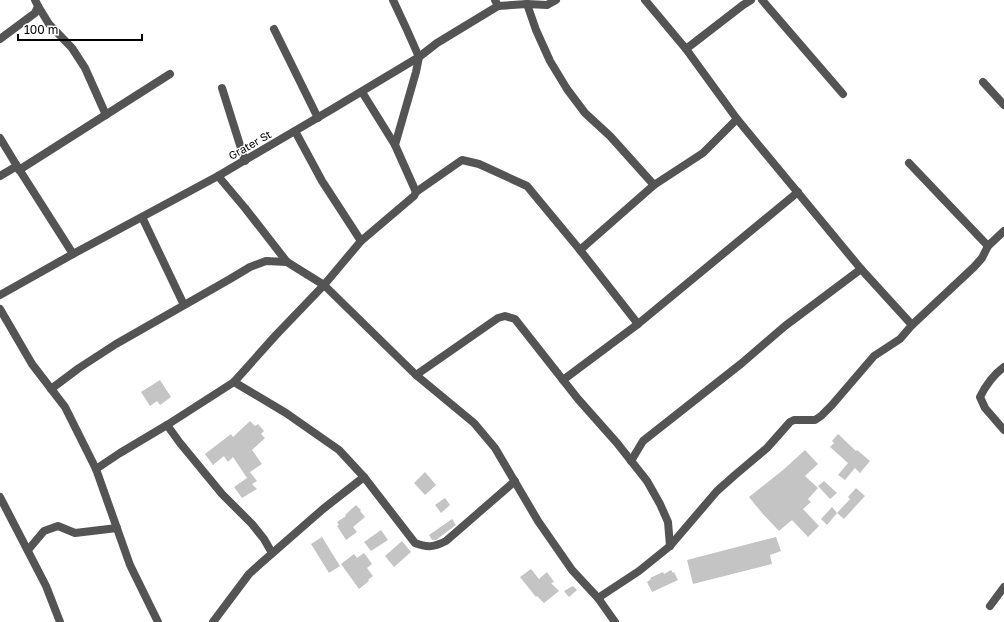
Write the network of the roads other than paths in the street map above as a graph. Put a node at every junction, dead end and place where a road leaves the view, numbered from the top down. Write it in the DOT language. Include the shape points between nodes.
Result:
graph roads {
  1 [pos="393,0"];
  2 [pos="556,0"];
  3 [pos="646,0"];
  4 [pos="751,0"];
  5 [pos="762,0"];
  6 [pos="37,3"];
  7 [pos="496,3"];
  8 [pos="527,4"];
  9 [pos="274,28"];
  10 [pos="0,39"];
  11 [pos="686,50"];
  12 [pos="419,57"];
  13 [pos="170,74"];
  14 [pos="982,82"];
  15 [pos="222,88"];
  16 [pos="362,92"];
  17 [pos="843,94"];
  18 [pos="1004,105"];
  19 [pos="106,115"];
  20 [pos="318,118"];
  21 [pos="737,119"];
  22 [pos="295,131"];
  23 [pos="0,138"];
  24 [pos="395,145"];
  25 [pos="245,161"];
  26 [pos="909,163"];
  27 [pos="18,168"];
  28 [pos="0,176"];
  29 [pos="218,176"];
  30 [pos="654,185"];
  31 [pos="416,192"];
  32 [pos="798,192"];
  33 [pos="142,217"];
  34 [pos="1004,231"];
  35 [pos="361,241"];
  36 [pos="988,246"];
  37 [pos="580,250"];
  38 [pos="73,254"];
  39 [pos="287,262"];
  40 [pos="861,269"];
  41 [pos="324,285"];
  42 [pos="0,295"];
  43 [pos="184,305"];
  44 [pos="0,309"];
  45 [pos="638,324"];
  46 [pos="912,324"];
  47 [pos="1004,367"];
  48 [pos="416,375"];
  49 [pos="563,380"];
  50 [pos="234,382"];
  51 [pos="51,389"];
  52 [pos="167,425"];
  53 [pos="1004,430"];
  54 [pos="631,461"];
  55 [pos="96,469"];
  56 [pos="364,477"];
  57 [pos="515,481"];
  58 [pos="0,497"];
  59 [pos="117,528"];
  60 [pos="670,546"];
  61 [pos="28,550"];
  62 [pos="272,553"];
  63 [pos="1004,587"];
  64 [pos="598,598"];
  65 [pos="990,606"];
  66 [pos="60,622"];
  67 [pos="158,622"];
  68 [pos="213,622"];
  69 [pos="615,622"];
  1 -- 12 [label="street"];
  2 -- 8 [label="street" via="547,5"];
  3 -- 11 [label="street"];
  4 -- 11 [label="street" via="742,4"];
  5 -- 17 [label="street"];
  6 -- 10 [label="street" via="35,13"];
  6 -- 19 [label="street" via="49,24 72,48 85,68"];
  7 -- 8 [label="street"];
  7 -- 12 [label="street, Grater St"];
  8 -- 30 [label="street" via="550,61 567,90 585,113 610,136"];
  9 -- 20 [label="street"];
  11 -- 21 [label="street"];
  12 -- 16 [label="street, Grater St"];
  12 -- 24 [label="street"];
  13 -- 19 [label="street"];
  14 -- 18 [label="street"];
  15 -- 25 [label="street"];
  16 -- 20 [label="street, Grater St"];
  16 -- 24 [label="street"];
  19 -- 27 [label="street"];
  20 -- 22 [label="street, Grater St"];
  21 -- 30 [label="street" via="703,152"];
  21 -- 32 [label="street"];
  22 -- 25 [label="street, Grater St"];
  22 -- 35 [label="street" via="322,181"];
  23 -- 27 [label="street"];
  24 -- 31 [label="street"];
  25 -- 29 [label="street, Grater St"];
  26 -- 36 [label="street"];
  27 -- 28 [label="street"];
  27 -- 38 [label="street"];
  29 -- 33 [label="street, Grater St"];
  29 -- 39 [label="street"];
  30 -- 37 [label="street"];
  31 -- 35 [label="street"];
  31 -- 37 [label="street" via="462,160 479,164 527,186"];
  32 -- 40 [label="street"];
  32 -- 45 [label="street"];
  33 -- 38 [label="street, Grater St"];
  33 -- 43 [label="street"];
  34 -- 36 [label="street"];
  35 -- 41 [label="street"];
  36 -- 46 [label="street" via="974,267"];
  37 -- 45 [label="street"];
  38 -- 42 [label="street, Grater St"];
  39 -- 41 [label="street"];
  39 -- 43 [label="street" via="266,261 250,267"];
  40 -- 46 [label="street"];
  40 -- 54 [label="street" via="785,326 649,437"];
  41 -- 48 [label="street"];
  41 -- 50 [label="street"];
  43 -- 51 [label="street" via="116,344"];
  44 -- 51 [label="street" via="32,364"];
  45 -- 49 [label="street"];
  46 -- 60 [label="street" via="900,339 874,356 821,416 815,420 790,422 767,448 717,491"];
  47 -- 53 [label="street" via="986,385 980,397 984,408"];
  48 -- 49 [label="street" via="498,318 505,316 515,319"];
  48 -- 57 [label="street" via="474,423 495,448"];
  49 -- 54 [label="street"];
  50 -- 52 [label="street"];
  50 -- 56 [label="street" via="286,413 339,450"];
  51 -- 55 [label="street" via="65,407"];
  52 -- 55 [label="street"];
  52 -- 62 [label="street" via="222,494 252,524"];
  54 -- 60 [label="street" via="647,481 660,504 668,522"];
  55 -- 59 [label="street"];
  56 -- 57 [label="street" via="415,543 424,546 435,546 446,541"];
  56 -- 62 [label="street"];
  57 -- 64 [label="street" via="538,521 572,570"];
  58 -- 61 [label="street"];
  59 -- 61 [label="street" via="75,533 58,526 44,531"];
  59 -- 67 [label="street" via="130,565"];
  60 -- 64 [label="street" via="639,571"];
  61 -- 66 [label="street"];
  62 -- 68 [label="street" via="249,574"];
  63 -- 65 [label="street"];
  64 -- 69 [label="street"];
}
